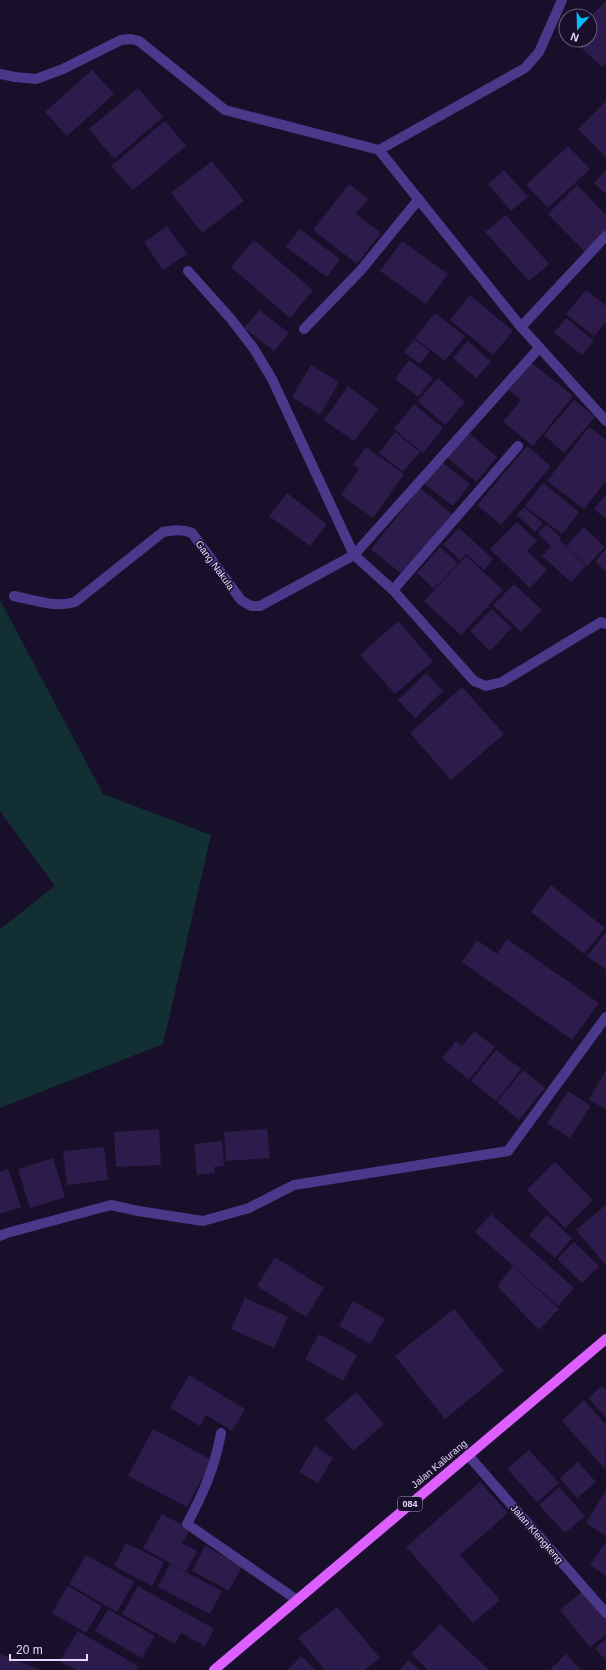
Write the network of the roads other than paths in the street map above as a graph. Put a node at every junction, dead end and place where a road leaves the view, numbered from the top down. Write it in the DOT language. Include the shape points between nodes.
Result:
graph roads {
  1 [pos="562,0"];
  2 [pos="0,74"];
  3 [pos="379,150"];
  4 [pos="419,199"];
  5 [pos="606,236"];
  6 [pos="188,271"];
  7 [pos="521,327"];
  8 [pos="304,329"];
  9 [pos="539,348"];
  10 [pos="606,421"];
  11 [pos="518,446"];
  12 [pos="354,555"];
  13 [pos="393,590"];
  14 [pos="14,596"];
  15 [pos="606,624"];
  16 [pos="606,1017"];
  17 [pos="0,1236"];
  18 [pos="606,1339"];
  19 [pos="221,1433"];
  20 [pos="468,1455"];
  21 [pos="297,1600"];
  22 [pos="606,1613"];
  23 [pos="214,1670"];
  1 -- 3 [label="street" via="539,52 524,68"];
  2 -- 3 [label="street" via="36,79 63,69 121,40 131,39 139,41 226,110"];
  3 -- 4 [label="street"];
  4 -- 7 [label="street"];
  4 -- 8 [label="street" via="361,270"];
  5 -- 7 [label="street"];
  6 -- 12 [label="street" via="231,319 254,349 272,379"];
  7 -- 9 [label="street"];
  9 -- 10 [label="street"];
  9 -- 12 [label="street, Gang Nakula"];
  11 -- 13 [label="street"];
  12 -- 13 [label="street"];
  12 -- 14 [label="street, Gang Nakula" via="260,606 251,606 241,600 192,533 176,530 163,532 75,602 66,605"];
  13 -- 15 [label="street" via="474,681 486,686 502,682 601,622"];
  16 -- 17 [label="street" via="508,1151 294,1185 249,1208 203,1221 112,1205"];
  18 -- 20 [label="main road, Jalan Kaliurang / 084"];
  19 -- 21 [label="street" via="212,1470 187,1524"];
  20 -- 21 [label="main road, Jalan Kaliurang / 084"];
  20 -- 22 [label="street, Jalan Klengkeng"];
  21 -- 23 [label="main road, Jalan Kaliurang / 084"];
}
